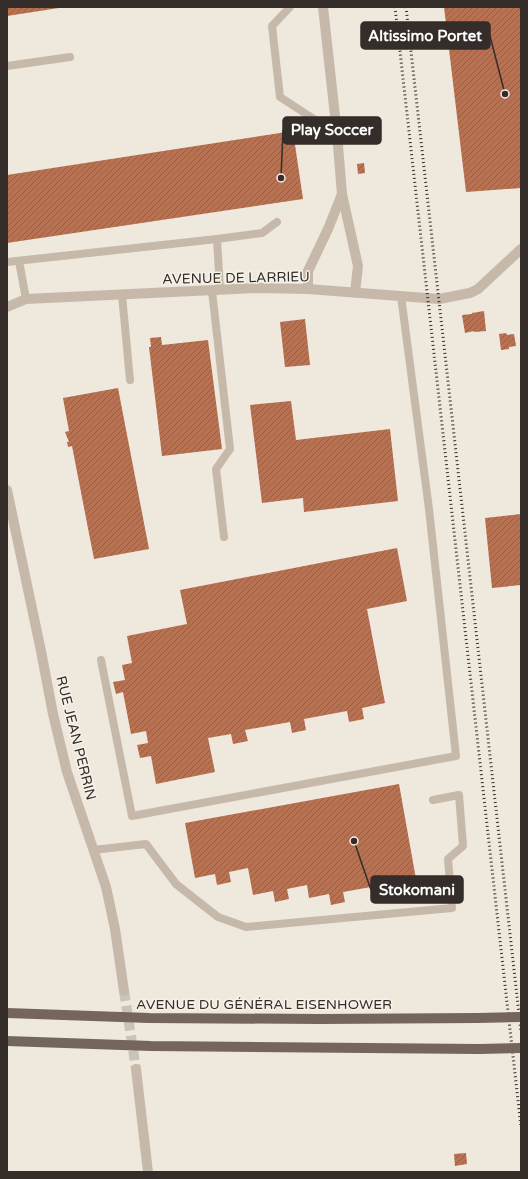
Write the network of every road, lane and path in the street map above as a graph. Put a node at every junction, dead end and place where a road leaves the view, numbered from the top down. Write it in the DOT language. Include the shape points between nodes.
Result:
graph roads {
  1 [pos="290,7"];
  2 [pos="322,7"];
  3 [pos="70,57"];
  4 [pos="7,66"];
  5 [pos="337,134"];
  6 [pos="342,194"];
  7 [pos="277,222"];
  8 [pos="217,239"];
  9 [pos="521,249"];
  10 [pos="19,261"];
  11 [pos="7,262"];
  12 [pos="308,289"];
  13 [pos="216,290"];
  14 [pos="355,292"];
  15 [pos="122,295"];
  16 [pos="401,296"];
  17 [pos="26,299"];
  18 [pos="7,307"];
  19 [pos="130,380"];
  20 [pos="7,490"];
  21 [pos="224,537"];
  22 [pos="101,660"];
  23 [pos="433,800"];
  24 [pos="93,850"];
  25 [pos="124,990"];
  26 [pos="7,1013"];
  27 [pos="521,1017"];
  28 [pos="7,1041"];
  29 [pos="521,1048"];
  30 [pos="136,1069"];
  31 [pos="148,1172"];
  1 -- 5 [label="lane" via="272,26 280,97"];
  2 -- 5 [label="street"];
  3 -- 4 [label="lane"];
  5 -- 6 [label="street"];
  6 -- 12 [label="street" via="308,271"];
  6 -- 14 [label="street" via="358,266"];
  7 -- 8 [label="lane" via="262,233"];
  8 -- 10 [label="lane"];
  8 -- 13 [label="lane"];
  9 -- 16 [label="street, AVENUE DE LARRIEU" via="478,289 470,293 439,299"];
  10 -- 11 [label="lane"];
  10 -- 17 [label="lane"];
  12 -- 13 [label="street, AVENUE DE LARRIEU"];
  12 -- 14 [label="street, AVENUE DE LARRIEU"];
  13 -- 15 [label="street, AVENUE DE LARRIEU"];
  13 -- 21 [label="lane" via="230,449 216,469"];
  14 -- 16 [label="street, AVENUE DE LARRIEU"];
  15 -- 17 [label="street, AVENUE DE LARRIEU"];
  15 -- 19 [label="lane"];
  16 -- 22 [label="lane" via="430,509 456,756 132,816"];
  17 -- 18 [label="street, AVENUE DE LARRIEU"];
  20 -- 24 [label="street, RUE JEAN PERRIN" via="56,729 67,772"];
  23 -- 24 [label="lane" via="459,796 463,846 448,859 452,908 246,927 218,917 176,884 146,844"];
  24 -- 25 [label="street, RUE JEAN PERRIN" via="106,887"];
  26 -- 27 [label="main road, AVENUE DU GÉNÉRAL EISENHOWER, bridge" via="149,1018"];
  28 -- 29 [label="main road, bridge" via="151,1046"];
  30 -- 31 [label="street"];
}
